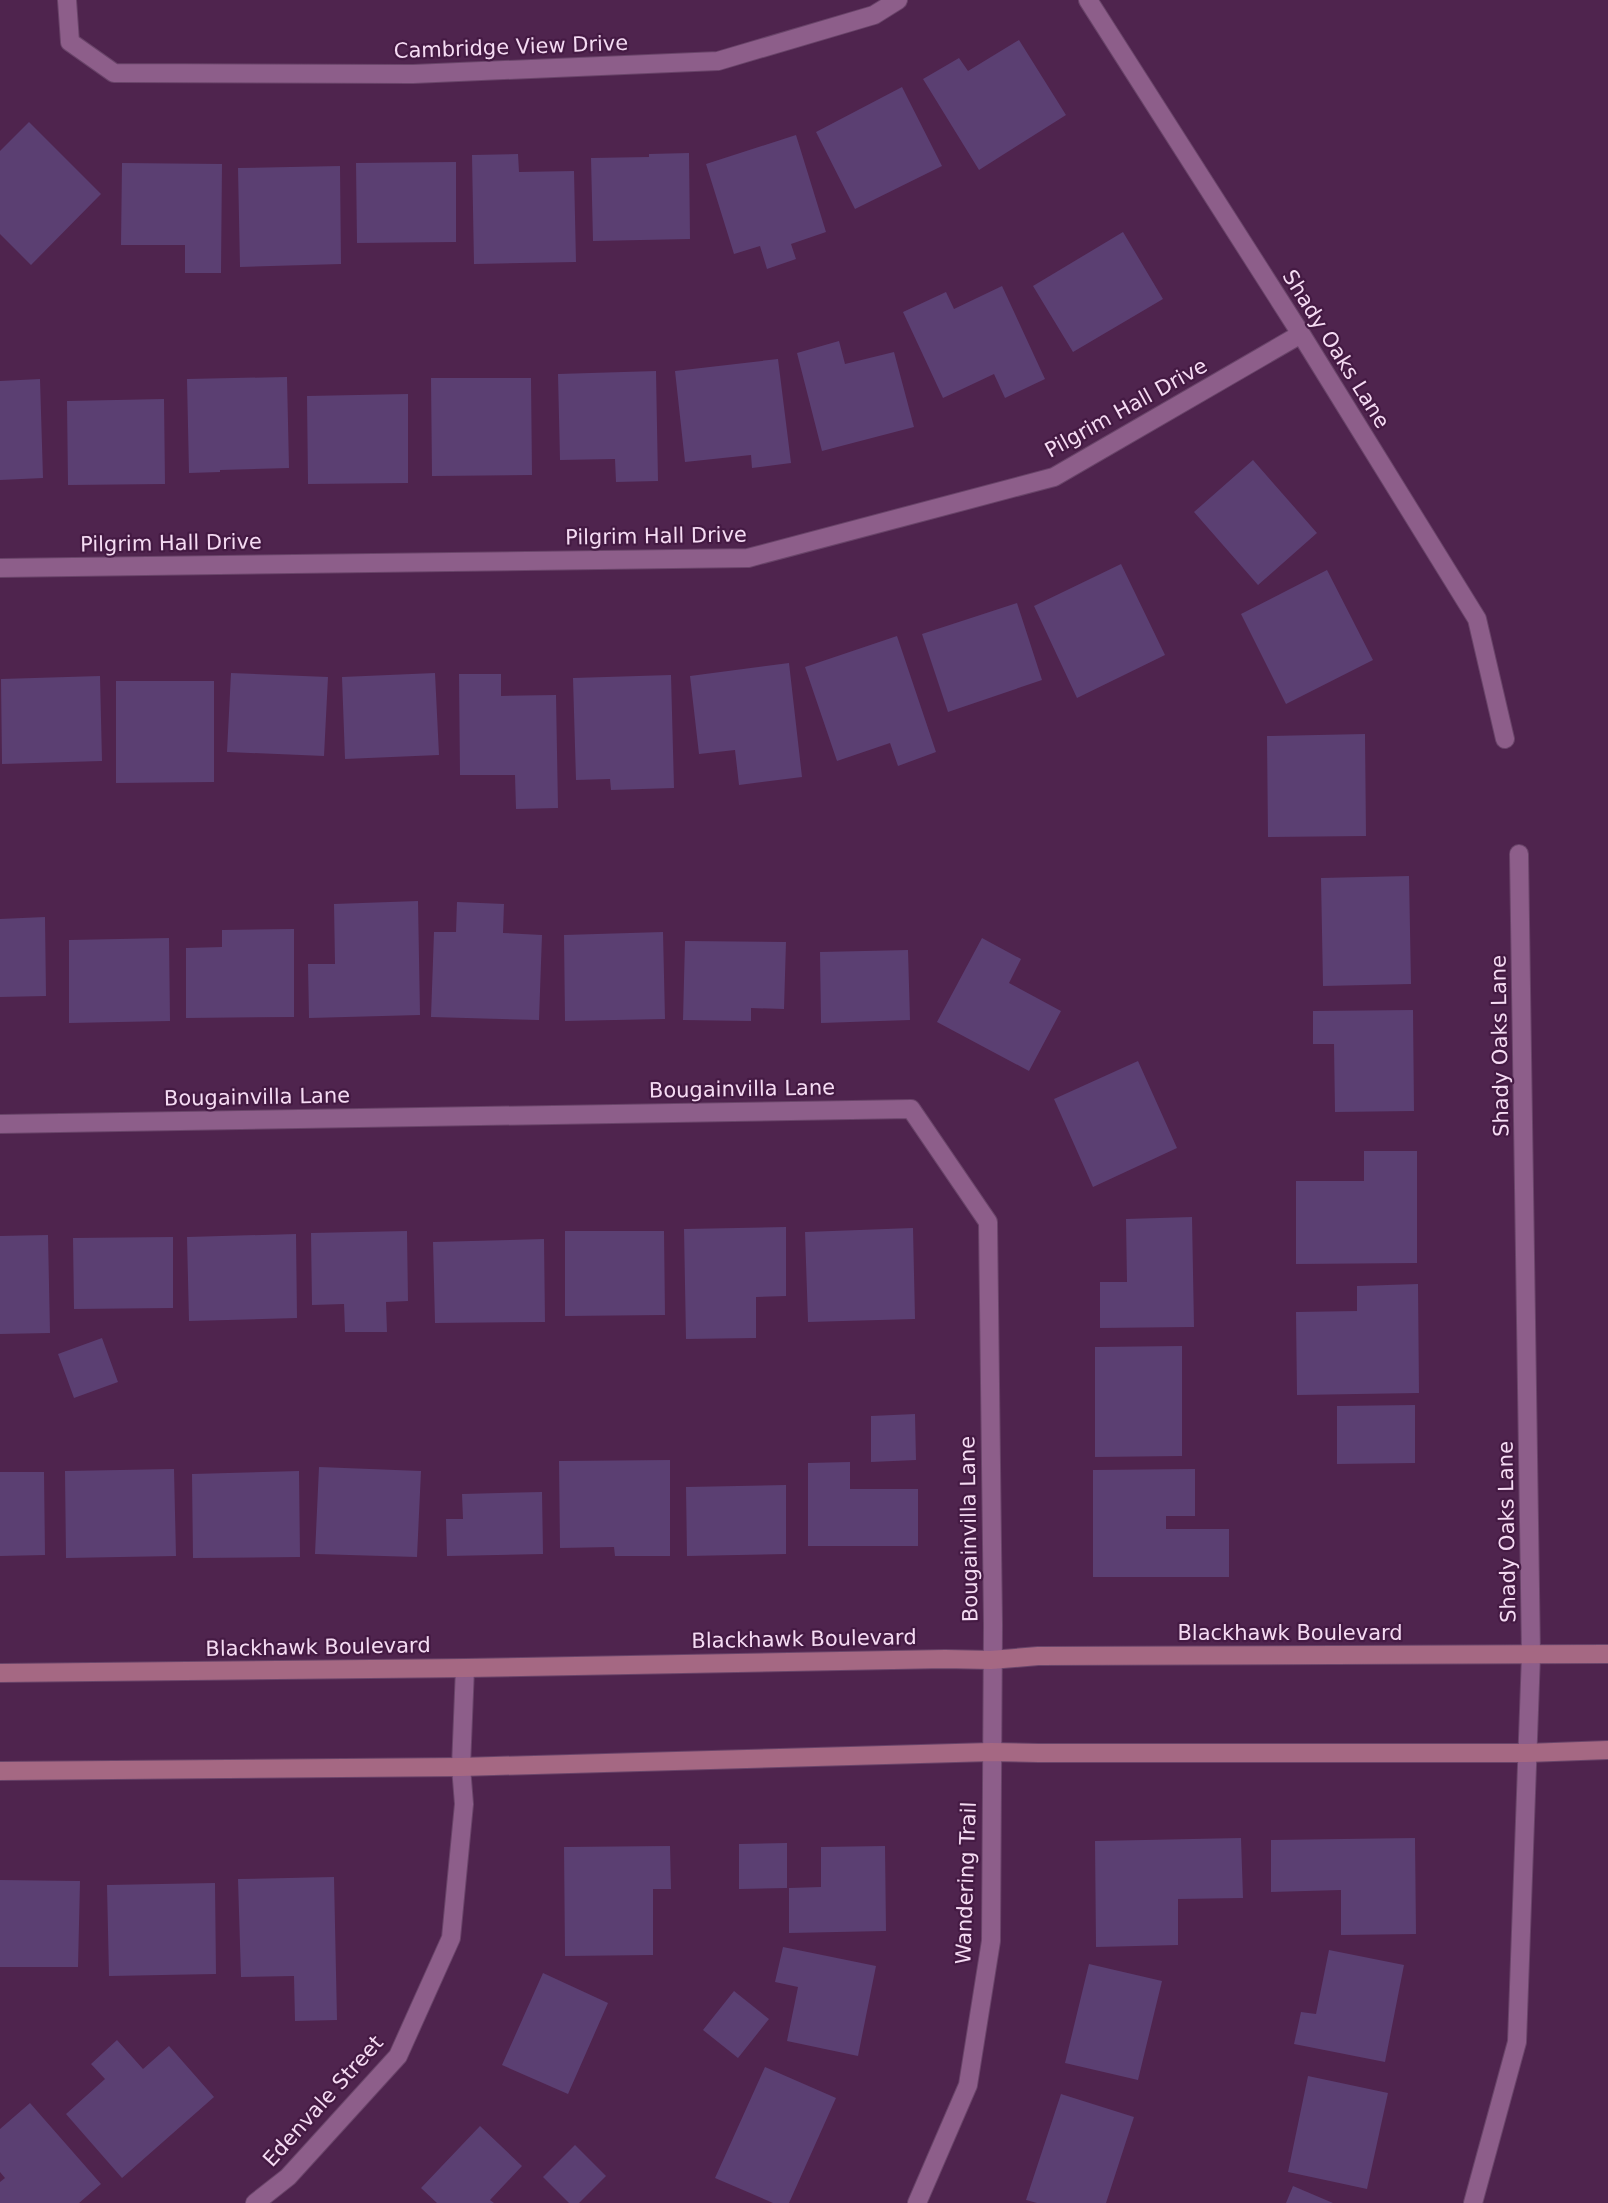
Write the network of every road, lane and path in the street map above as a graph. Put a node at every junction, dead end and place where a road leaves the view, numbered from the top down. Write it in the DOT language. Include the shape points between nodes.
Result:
graph roads {
  1 [pos="67,0"];
  2 [pos="898,0"];
  3 [pos="1088,0"];
  4 [pos="1302,334"];
  5 [pos="0,568"];
  6 [pos="1505,739"];
  7 [pos="1519,854"];
  8 [pos="0,1124"];
  9 [pos="1608,1654"];
  10 [pos="1531,1655"];
  11 [pos="991,1660"];
  12 [pos="465,1668"];
  13 [pos="0,1672"];
  14 [pos="1608,1750"];
  15 [pos="992,1752"];
  16 [pos="1527,1753"];
  17 [pos="461,1767"];
  18 [pos="0,1771"];
  19 [pos="255,2203"];
  20 [pos="917,2203"];
  21 [pos="1473,2203"];
  1 -- 2 [label="street, Cambridge View Drive" via="70,42 114,73 413,74 718,61 874,15"];
  3 -- 4 [label="street, Shady Oaks Lane"];
  4 -- 5 [label="street, Pilgrim Hall Drive" via="1054,477 748,558"];
  4 -- 6 [label="street, Shady Oaks Lane" via="1477,619"];
  7 -- 10 [label="street, Shady Oaks Lane"];
  8 -- 11 [label="street, Bougainvilla Lane" via="911,1109 988,1222"];
  9 -- 10 [label="main road, Blackhawk Boulevard"];
  10 -- 11 [label="main road, Blackhawk Boulevard" via="1050,1656"];
  10 -- 16 [label="street, Shady Oaks Lane"];
  11 -- 12 [label="main road, Blackhawk Boulevard"];
  11 -- 15 [label="street, Wandering Trail"];
  12 -- 13 [label="main road, Blackhawk Boulevard"];
  12 -- 17 [label="street, Edenvale Street"];
  14 -- 16 [label="main road"];
  15 -- 16 [label="main road"];
  15 -- 17 [label="main road"];
  15 -- 20 [label="street, Wandering Trail" via="991,1941 968,2085"];
  16 -- 21 [label="street, Shady Oaks Lane" via="1517,2042"];
  17 -- 18 [label="main road"];
  17 -- 19 [label="street, Edenvale Street" via="464,1804 451,1938 398,2056 288,2177"];
}
